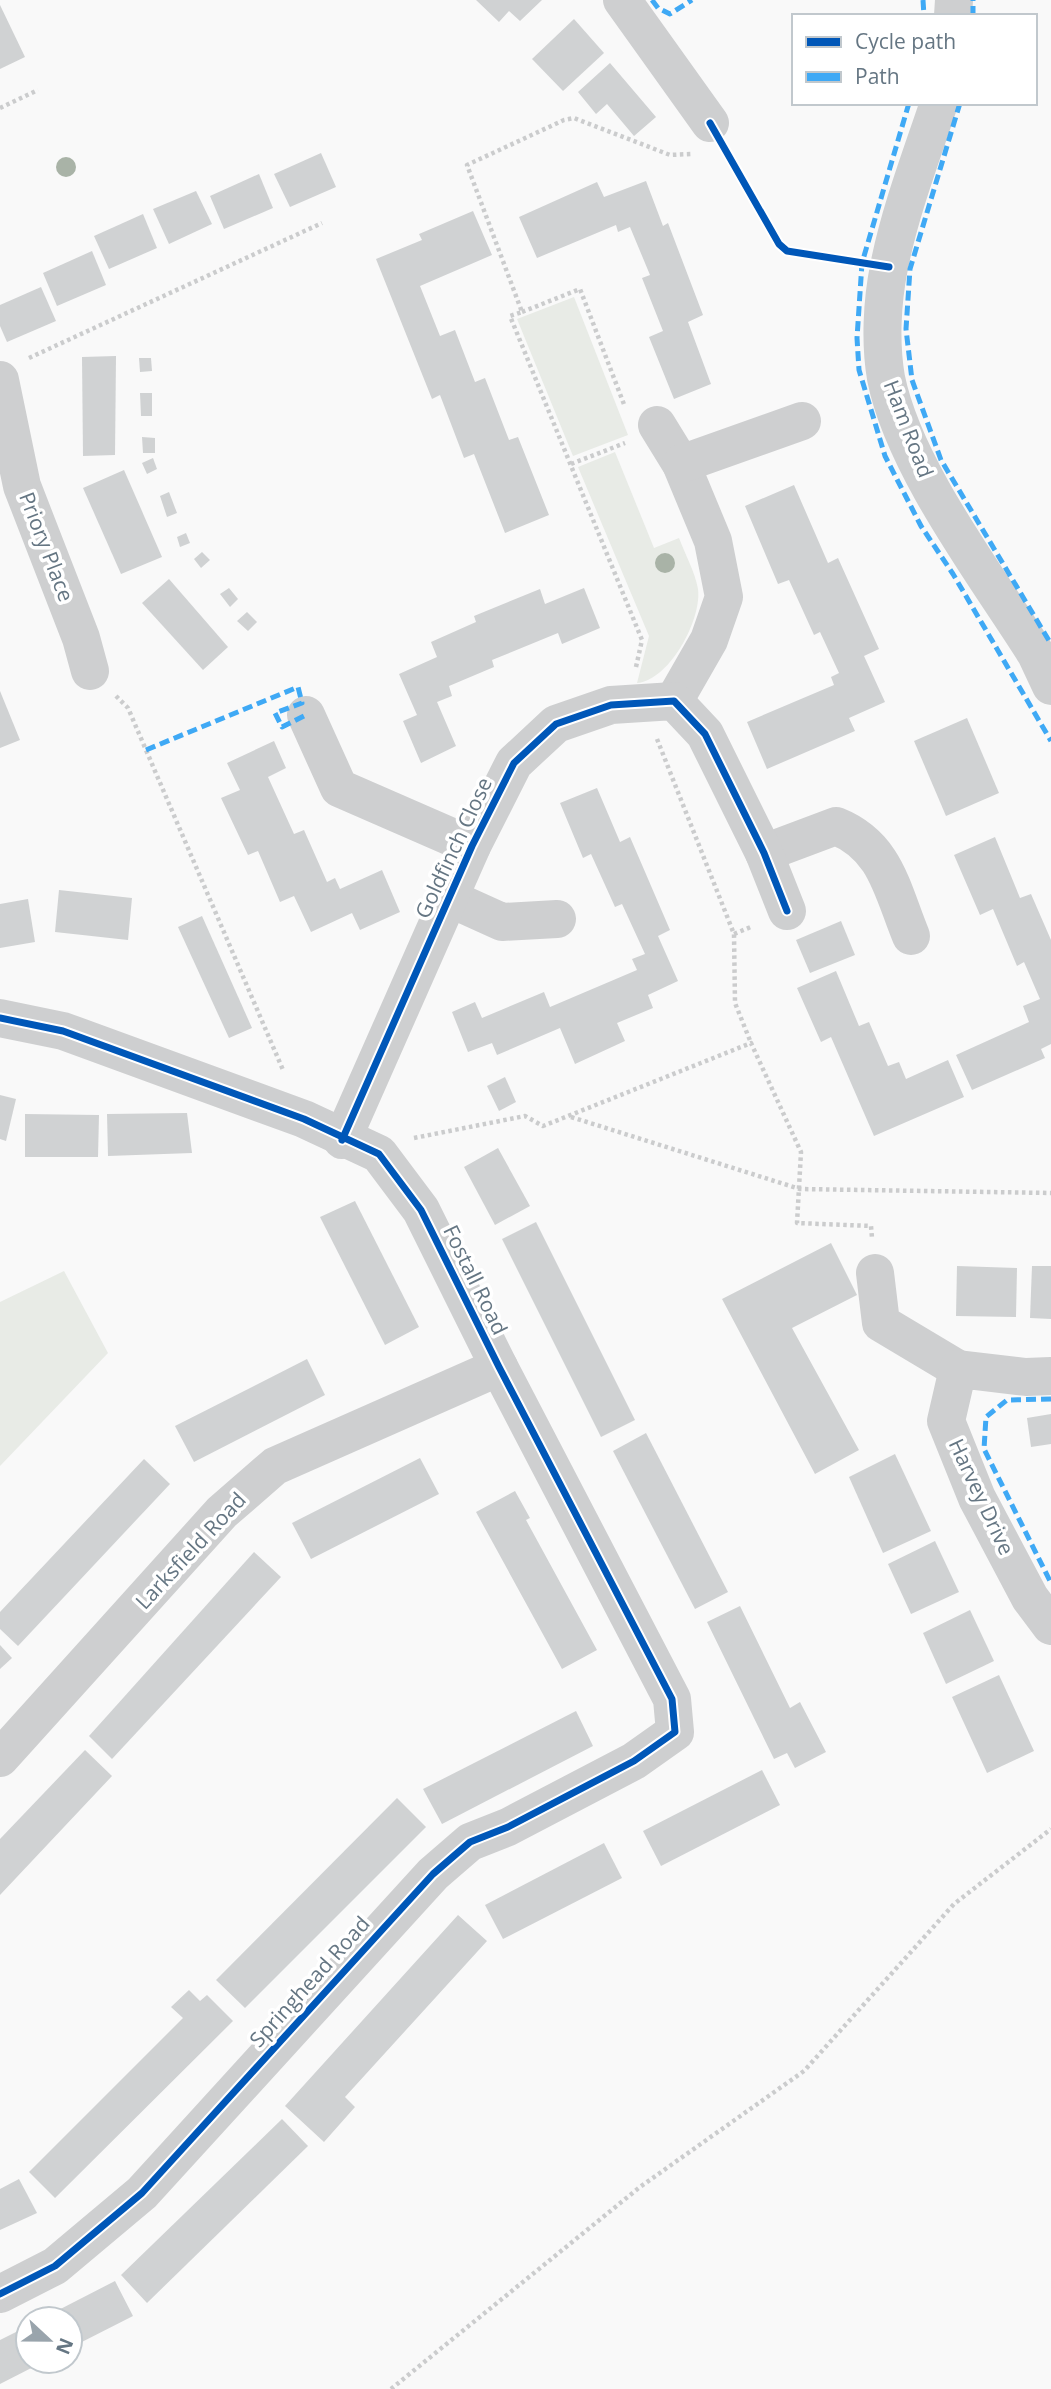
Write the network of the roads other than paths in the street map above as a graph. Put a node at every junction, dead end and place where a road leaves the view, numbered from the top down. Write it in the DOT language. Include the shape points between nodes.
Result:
graph roads {
  1 [pos="622,0"];
  2 [pos="938,105"];
  3 [pos="715,132"];
  4 [pos="12,370"];
  5 [pos="802,421"];
  6 [pos="647,431"];
  7 [pos="681,464"];
  8 [pos="11,490"];
  9 [pos="90,671"];
  10 [pos="1051,686"];
  11 [pos="658,701"];
  12 [pos="306,715"];
  13 [pos="472,846"];
  14 [pos="764,853"];
  15 [pos="449,898"];
  16 [pos="787,911"];
  17 [pos="557,919"];
  18 [pos="911,936"];
  19 [pos="0,1018"];
  20 [pos="342,1140"];
  21 [pos="875,1273"];
  22 [pos="499,1367"];
  23 [pos="958,1369"];
  24 [pos="1051,1376"];
  25 [pos="1051,1626"];
  26 [pos="675,1732"];
  27 [pos="0,1758"];
  28 [pos="0,2294"];
  1 -- 3 [label="street"];
  2 -- 10 [label="street, Ham Road" via="888,267 883,321 886,378 923,475"];
  4 -- 8 [label="street, Priory Place"];
  5 -- 7 [label="street"];
  6 -- 7 [label="street"];
  7 -- 11 [label="street" via="713,541 724,597 709,639"];
  8 -- 9 [label="street, Priory Place" via="81,638"];
  11 -- 13 [label="street, Goldfinch Close" via="611,705 556,724 514,763"];
  11 -- 14 [label="street" via="705,734"];
  12 -- 13 [label="street, Goldfinch Close" via="340,788"];
  13 -- 15 [label="street, Goldfinch Close"];
  14 -- 16 [label="street"];
  14 -- 18 [label="street" via="836,826 854,834 878,855"];
  15 -- 17 [label="street, Goldfinch Close" via="502,922"];
  15 -- 20 [label="street, Goldfinch Close"];
  19 -- 20 [label="street" via="63,1031 303,1119"];
  20 -- 22 [label="street, Fostall Road" via="379,1154 421,1210"];
  21 -- 23 [label="street" via="881,1324"];
  22 -- 26 [label="street, Fostall Road" via="672,1699"];
  22 -- 27 [label="street, Larksfield Road" via="275,1466 222,1512"];
  23 -- 24 [label="street"];
  23 -- 25 [label="street, Harvey Drive" via="946,1421 977,1498 1030,1598"];
  26 -- 28 [label="street, Springhead Road" via="634,1760 508,1827 470,1842 433,1874 142,2193 55,2266"];
}
